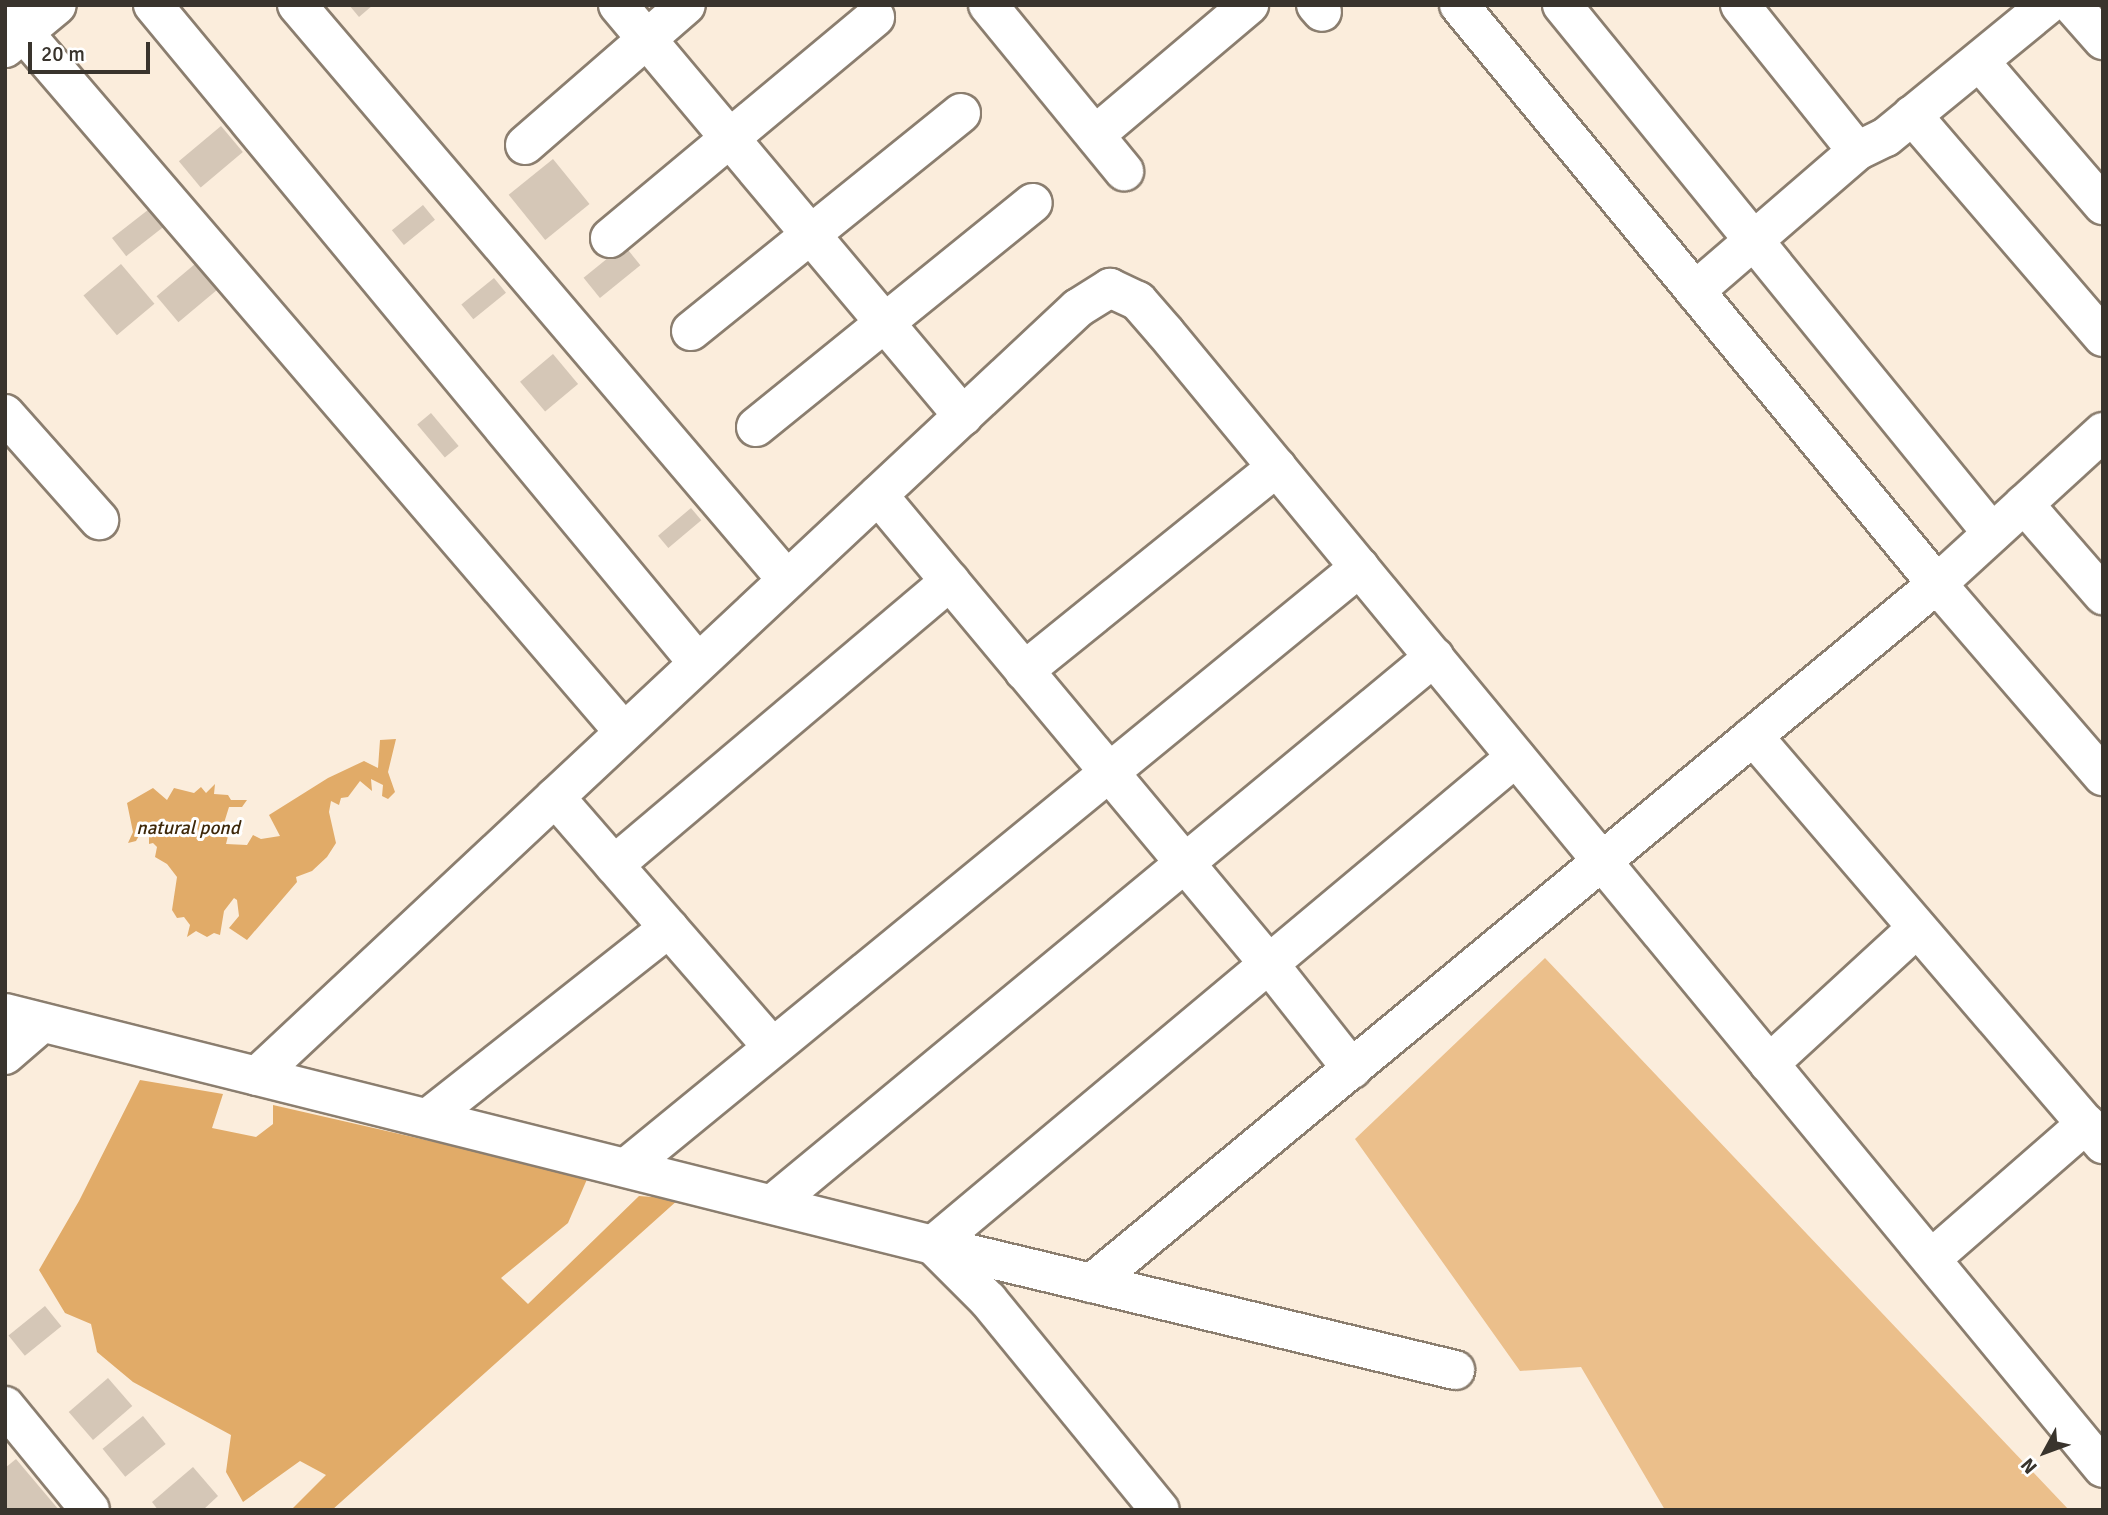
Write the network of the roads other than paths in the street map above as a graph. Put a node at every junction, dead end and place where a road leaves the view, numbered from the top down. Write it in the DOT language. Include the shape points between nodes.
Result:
graph roads {
  1 [pos="57,5"];
  2 [pos="153,5"];
  3 [pos="297,5"];
  4 [pos="618,5"];
  5 [pos="686,5"];
  6 [pos="1249,5"];
  7 [pos="1459,5"];
  8 [pos="1562,5"];
  9 [pos="1740,5"];
  10 [pos="2047,5"];
  11 [pos="2072,5"];
  12 [pos="995,8"];
  13 [pos="875,17"];
  14 [pos="12,31"];
  15 [pos="647,40"];
  16 [pos="2103,40"];
  17 [pos="1980,62"];
  18 [pos="961,113"];
  19 [pos="1912,115"];
  20 [pos="1094,135"];
  21 [pos="729,138"];
  22 [pos="525,145"];
  23 [pos="1857,151"];
  24 [pos="1124,171"];
  25 [pos="1032,203"];
  26 [pos="2103,205"];
  27 [pos="811,236"];
  28 [pos="610,238"];
  29 [pos="1752,242"];
  30 [pos="1695,291"];
  31 [pos="885,324"];
  32 [pos="691,331"];
  33 [pos="2103,337"];
  34 [pos="5,414"];
  35 [pos="962,416"];
  36 [pos="755,427"];
  37 [pos="2103,432"];
  38 [pos="1277,467"];
  39 [pos="878,495"];
  40 [pos="2024,504"];
  41 [pos="99,520"];
  42 [pos="1992,533"];
  43 [pos="1360,567"];
  44 [pos="787,580"];
  45 [pos="950,581"];
  46 [pos="1937,584"];
  47 [pos="2103,595"];
  48 [pos="1434,657"];
  49 [pos="698,663"];
  50 [pos="1024,670"];
  51 [pos="624,732"];
  52 [pos="1752,736"];
  53 [pos="1516,757"];
  54 [pos="1109,771"];
  55 [pos="2103,776"];
  56 [pos="555,797"];
  57 [pos="1602,862"];
  58 [pos="1185,863"];
  59 [pos="614,865"];
  60 [pos="669,928"];
  61 [pos="1917,928"];
  62 [pos="1269,964"];
  63 [pos="5,1013"];
  64 [pos="42,1023"];
  65 [pos="772,1047"];
  66 [pos="5,1055"];
  67 [pos="1769,1064"];
  68 [pos="1352,1069"];
  69 [pos="257,1076"];
  70 [pos="428,1118"];
  71 [pos="2094,1134"];
  72 [pos="626,1167"];
  73 [pos="774,1203"];
  74 [pos="933,1245"];
  75 [pos="1931,1259"];
  76 [pos="1092,1283"];
  77 [pos="1455,1370"];
  78 [pos="5,1406"];
  79 [pos="2103,1468"];
  80 [pos="90,1510"];
  81 [pos="1160,1510"];
  1 -- 14 [label="street"];
  2 -- 49 [label="street"];
  3 -- 44 [label="street"];
  4 -- 15 [label="street"];
  5 -- 15 [label="street"];
  6 -- 20 [label="street"];
  7 -- 30 [label="street"];
  8 -- 29 [label="street"];
  9 -- 23 [label="street"];
  10 -- 17 [label="street"];
  11 -- 16 [label="street"];
  12 -- 20 [label="street"];
  13 -- 21 [label="street"];
  14 -- 51 [label="street"];
  15 -- 21 [label="street"];
  15 -- 22 [label="street"];
  17 -- 19 [label="street"];
  17 -- 26 [label="street"];
  18 -- 27 [label="street"];
  19 -- 23 [label="street" via="1886,137"];
  19 -- 33 [label="street"];
  20 -- 24 [label="street"];
  21 -- 27 [label="street"];
  21 -- 28 [label="street"];
  23 -- 29 [label="street"];
  25 -- 31 [label="street"];
  27 -- 31 [label="street"];
  27 -- 32 [label="street"];
  29 -- 30 [label="street"];
  29 -- 42 [label="street"];
  30 -- 46 [label="street"];
  31 -- 35 [label="street"];
  31 -- 36 [label="street"];
  34 -- 41 [label="street"];
  35 -- 38 [label="street" via="1078,308 1110,288 1138,301"];
  35 -- 39 [label="street"];
  37 -- 40 [label="street"];
  38 -- 43 [label="street"];
  38 -- 50 [label="street"];
  39 -- 44 [label="street"];
  39 -- 45 [label="street"];
  40 -- 42 [label="street"];
  40 -- 47 [label="street"];
  42 -- 46 [label="street"];
  43 -- 48 [label="street"];
  43 -- 54 [label="street"];
  44 -- 49 [label="street"];
  45 -- 50 [label="street"];
  45 -- 59 [label="street"];
  46 -- 52 [label="street"];
  46 -- 55 [label="street"];
  48 -- 53 [label="street"];
  48 -- 58 [label="street"];
  49 -- 51 [label="street"];
  50 -- 54 [label="street"];
  51 -- 56 [label="street"];
  52 -- 57 [label="street"];
  52 -- 61 [label="street"];
  53 -- 57 [label="street"];
  53 -- 62 [label="street"];
  54 -- 58 [label="street"];
  54 -- 65 [label="street"];
  56 -- 59 [label="street"];
  56 -- 69 [label="street"];
  57 -- 67 [label="street"];
  57 -- 68 [label="street"];
  58 -- 62 [label="street"];
  58 -- 73 [label="street"];
  59 -- 60 [label="street"];
  60 -- 65 [label="street"];
  60 -- 70 [label="street"];
  61 -- 67 [label="street"];
  61 -- 71 [label="street"];
  62 -- 68 [label="street"];
  62 -- 74 [label="street"];
  63 -- 64 [label="street"];
  64 -- 66 [label="street"];
  64 -- 69 [label="street"];
  65 -- 72 [label="street"];
  67 -- 75 [label="street"];
  68 -- 76 [label="street"];
  69 -- 70 [label="street"];
  70 -- 72 [label="street"];
  71 -- 75 [label="street"];
  72 -- 73 [label="street"];
  73 -- 74 [label="street"];
  74 -- 76 [label="street"];
  74 -- 81 [label="street" via="988,1300"];
  75 -- 79 [label="street"];
  76 -- 77 [label="street"];
  78 -- 80 [label="street"];
}
